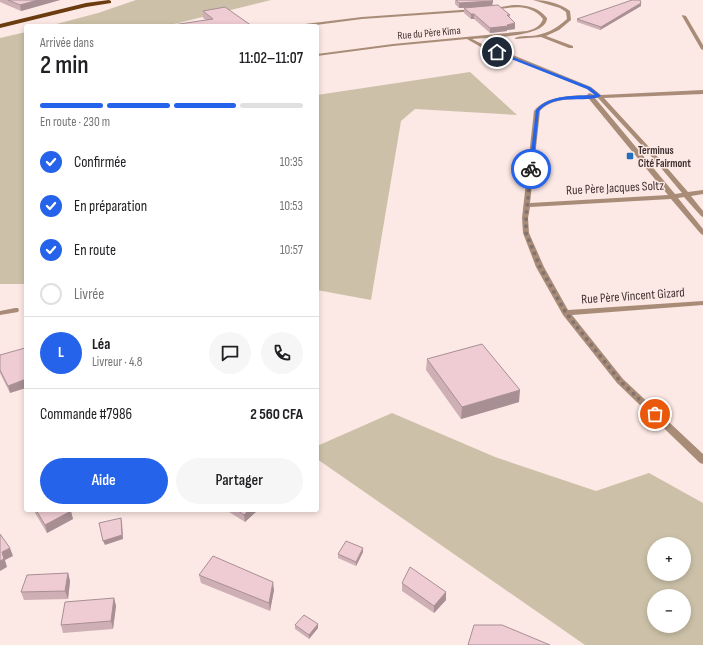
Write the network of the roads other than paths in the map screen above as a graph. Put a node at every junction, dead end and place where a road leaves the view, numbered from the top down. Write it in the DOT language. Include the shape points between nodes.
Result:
graph roads {
  1 [pos="115,0"];
  2 [pos="534,0"];
  3 [pos="109,2"];
  4 [pos="684,16"];
  5 [pos="44,22"];
  6 [pos="313,24"];
  7 [pos="0,26"];
  8 [pos="542,36"];
  9 [pos="492,37"];
  10 [pos="468,39"];
  11 [pos="571,47"];
  12 [pos="488,49"];
  13 [pos="703,49"];
  14 [pos="319,55"];
  15 [pos="703,92"];
  16 [pos="591,96"];
  17 [pos="599,96"];
  18 [pos="633,148"];
  19 [pos="647,148"];
  20 [pos="703,192"];
  21 [pos="686,195"];
  22 [pos="672,197"];
  23 [pos="528,205"];
  24 [pos="703,215"];
  25 [pos="703,233"];
  26 [pos="703,303"];
  27 [pos="15,310"];
  28 [pos="0,313"];
  29 [pos="566,313"];
  30 [pos="703,460"];
  1 -- 3 [label="main road"];
  2 -- 8 [label="street" via="562,7 568,12 569,19 559,30"];
  3 -- 5 [label="main road"];
  3 -- 7 [label="main road" via="86,5"];
  4 -- 13 [label="street"];
  6 -- 9 [label="street, Rue du Père Kima" via="522,6 538,9 545,19 539,28"];
  8 -- 9 [label="street"];
  8 -- 11 [label="street"];
  9 -- 10 [label="street, Rue du Père Kima"];
  10 -- 12 [label="street"];
  10 -- 14 [label="street, Rue du Père Kima"];
  12 -- 16 [label="street" via="497,56"];
  12 -- 17 [label="street" via="589,88"];
  15 -- 17 [label="street"];
  16 -- 17 [label="street"];
  16 -- 18 [label="street"];
  16 -- 23 [label="street" via="565,98 542,105 537,111"];
  17 -- 19 [label="street"];
  18 -- 19 [label="street"];
  18 -- 22 [label="street"];
  19 -- 21 [label="street"];
  20 -- 21 [label="street, Rue Père Jacques Soltz"];
  21 -- 22 [label="street, Rue Père Jacques Soltz"];
  21 -- 24 [label="street"];
  22 -- 23 [label="street, Rue Père Jacques Soltz"];
  22 -- 25 [label="street"];
  23 -- 29 [label="street" via="526,233 540,267"];
  26 -- 29 [label="street, Rue Père Vincent Gizard"];
  27 -- 28 [label="street"];
  29 -- 30 [label="street" via="620,381"];
}
